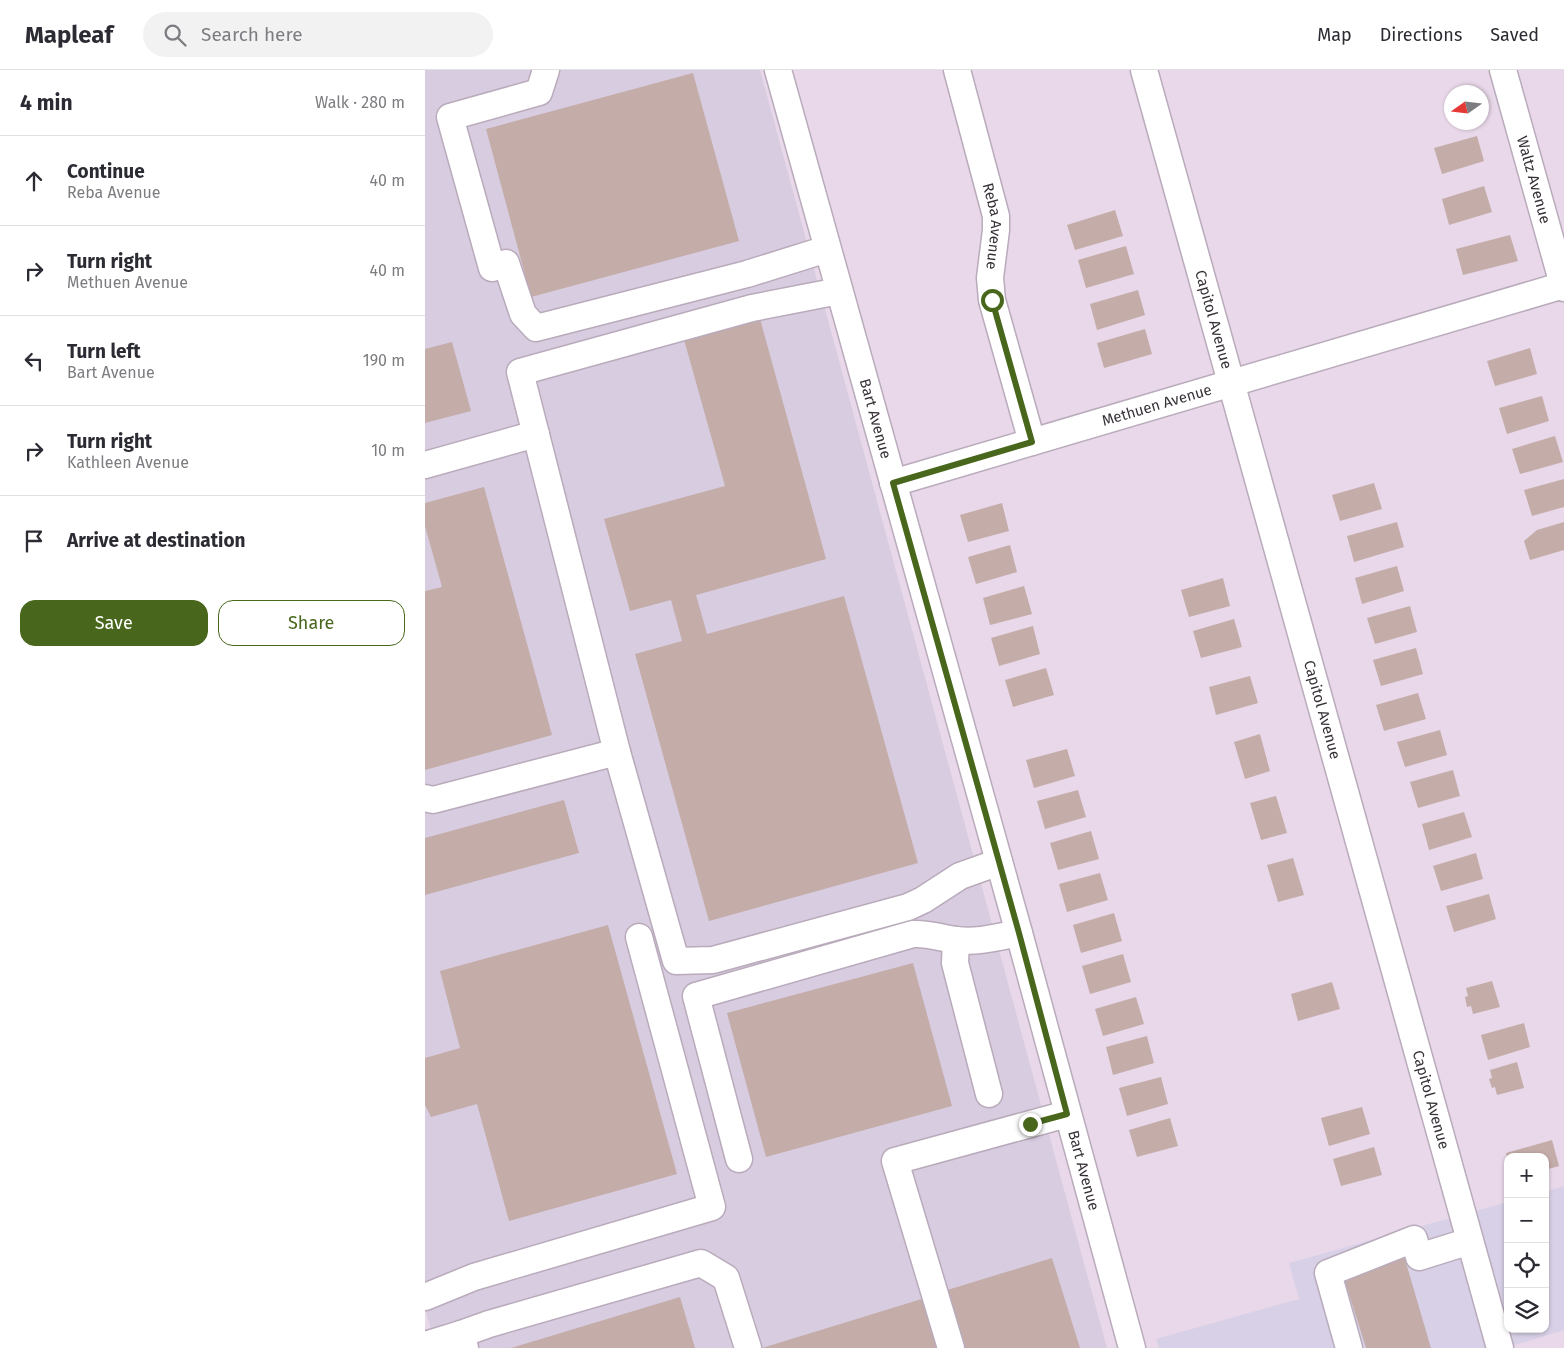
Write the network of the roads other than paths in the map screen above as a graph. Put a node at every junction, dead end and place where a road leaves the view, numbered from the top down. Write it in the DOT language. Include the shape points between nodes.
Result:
graph roads {
  1 [pos="546,70"];
  2 [pos="778,70"];
  3 [pos="957,70"];
  4 [pos="1144,70"];
  5 [pos="1503,70"];
  6 [pos="827,249"];
  7 [pos="1564,286"];
  8 [pos="839,291"];
  9 [pos="1231,383"];
  10 [pos="536,434"];
  11 [pos="1032,442"];
  12 [pos="425,465"];
  13 [pos="893,483"];
  14 [pos="617,752"];
  15 [pos="425,798"];
  16 [pos="999,862"];
  17 [pos="1019,933"];
  18 [pos="639,937"];
  19 [pos="956,940"];
  20 [pos="989,1094"];
  21 [pos="1067,1114"];
  22 [pos="739,1159"];
  23 [pos="1470,1241"];
  24 [pos="425,1297"];
  25 [pos="463,1341"];
  26 [pos="425,1344"];
  27 [pos="748,1348"];
  28 [pos="951,1348"];
  29 [pos="1132,1348"];
  30 [pos="1349,1348"];
  31 [pos="1500,1348"];
  1 -- 6 [label="street" via="539,92 450,117 492,268 506,264 523,314 536,328 747,274"];
  2 -- 6 [label="street, Bart Avenue"];
  3 -- 11 [label="street, Reba Avenue" via="996,216 990,278 992,300"];
  4 -- 9 [label="street, Capitol Avenue"];
  5 -- 7 [label="street, Waltz Avenue"];
  6 -- 8 [label="street, Bart Avenue"];
  7 -- 9 [label="street, Methuen Avenue"];
  8 -- 10 [label="street" via="752,308 520,372"];
  8 -- 13 [label="street, Bart Avenue"];
  9 -- 11 [label="street, Methuen Avenue"];
  9 -- 23 [label="street, Capitol Avenue"];
  10 -- 12 [label="street"];
  10 -- 14 [label="street"];
  11 -- 13 [label="street, Methuen Avenue"];
  13 -- 16 [label="street, Bart Avenue"];
  14 -- 15 [label="street" via="433,800"];
  14 -- 16 [label="street" via="676,961 713,960 908,908 960,876"];
  16 -- 17 [label="street, Bart Avenue"];
  17 -- 19 [label="street" via="975,941"];
  17 -- 21 [label="street, Bart Avenue"];
  18 -- 24 [label="street" via="712,1208 474,1277"];
  19 -- 20 [label="street" via="955,962"];
  19 -- 22 [label="street" via="913,934 696,996"];
  21 -- 28 [label="street" via="895,1161"];
  21 -- 29 [label="street, Bart Avenue"];
  23 -- 30 [label="street" via="1419,1257 1414,1239 1327,1273"];
  23 -- 31 [label="street, Capitol Avenue"];
  25 -- 26 [label="street"];
  25 -- 27 [label="street" via="489,1324 701,1263 726,1278"];
}
